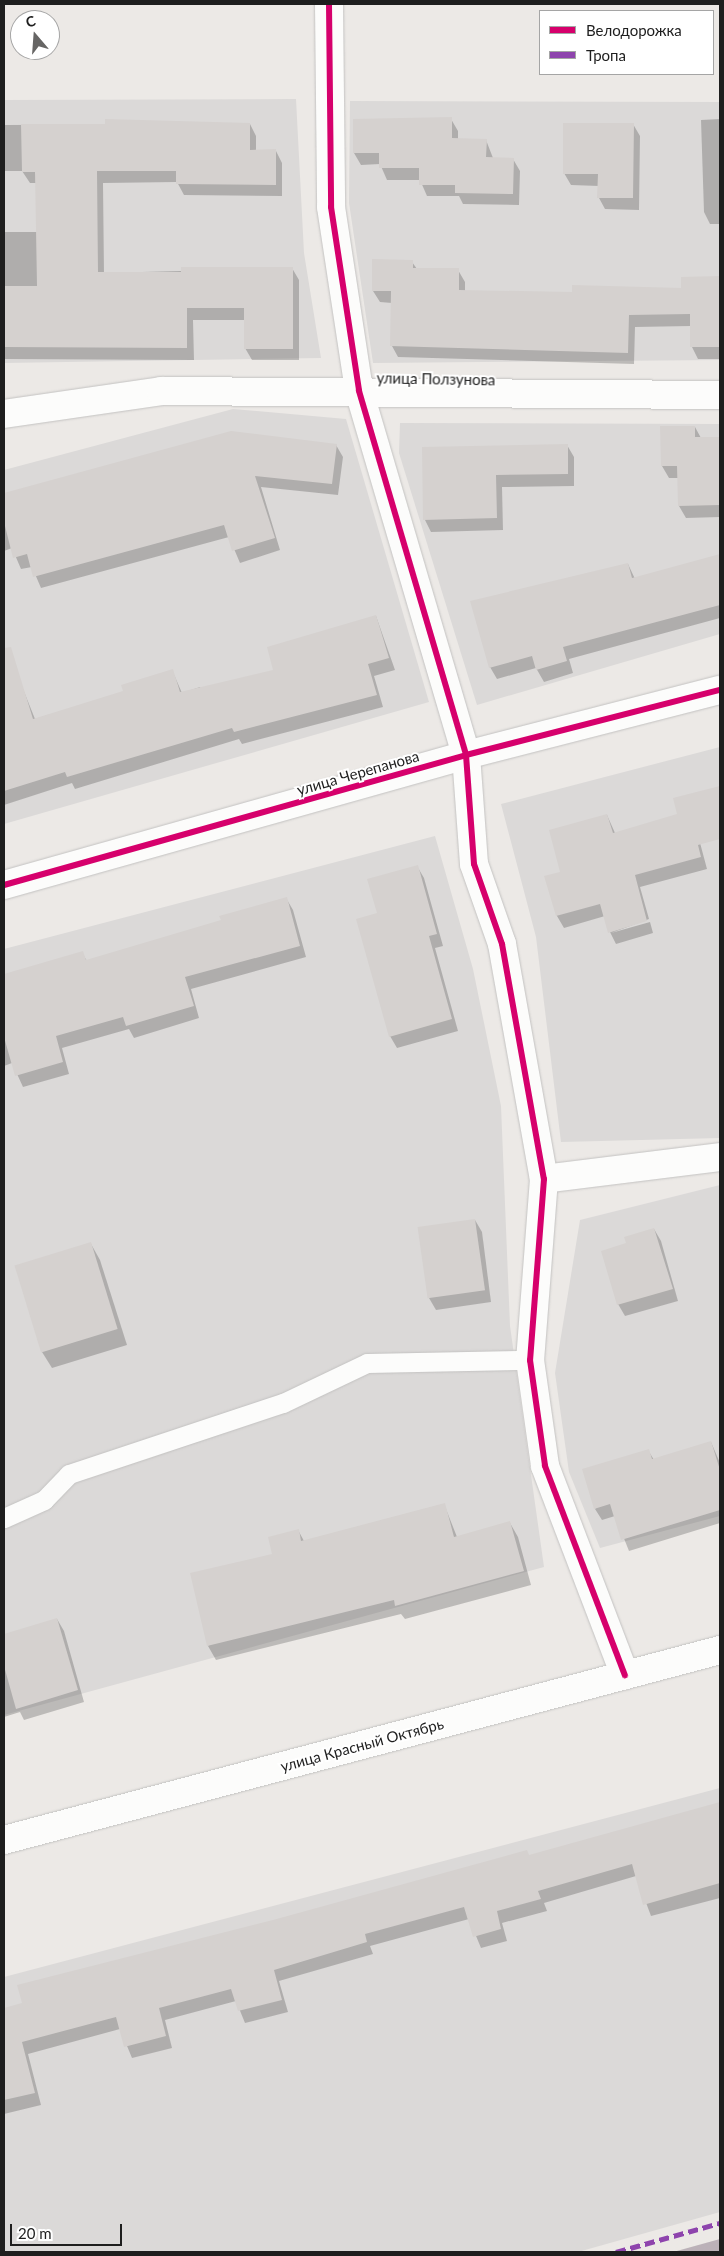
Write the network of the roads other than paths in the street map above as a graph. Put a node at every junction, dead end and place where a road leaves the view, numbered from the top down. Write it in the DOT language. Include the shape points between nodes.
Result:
graph roads {
  1 [pos="329,4"];
  2 [pos="359,391"];
  3 [pos="720,395"];
  4 [pos="4,414"];
  5 [pos="720,690"];
  6 [pos="466,755"];
  7 [pos="4,885"];
  8 [pos="720,1157"];
  9 [pos="544,1179"];
  10 [pos="530,1360"];
  11 [pos="4,1518"];
  12 [pos="720,1650"];
  13 [pos="625,1675"];
  14 [pos="4,1840"];
  1 -- 2 [label="street" via="331,207"];
  2 -- 3 [label="street, улица Ползунова"];
  2 -- 4 [label="street, улица Ползунова" via="161,391"];
  2 -- 6 [label="street"];
  5 -- 6 [label="street, улица Черепанова"];
  6 -- 7 [label="street, улица Черепанова"];
  6 -- 9 [label="street" via="474,864 502,944"];
  8 -- 9 [label="street"];
  9 -- 10 [label="street"];
  10 -- 11 [label="lane" via="367,1363 284,1403 69,1474 44,1500"];
  10 -- 13 [label="street" via="545,1466"];
  12 -- 13 [label="street, улица Красный Октябрь"];
  13 -- 14 [label="street, улица Красный Октябрь"];
}
